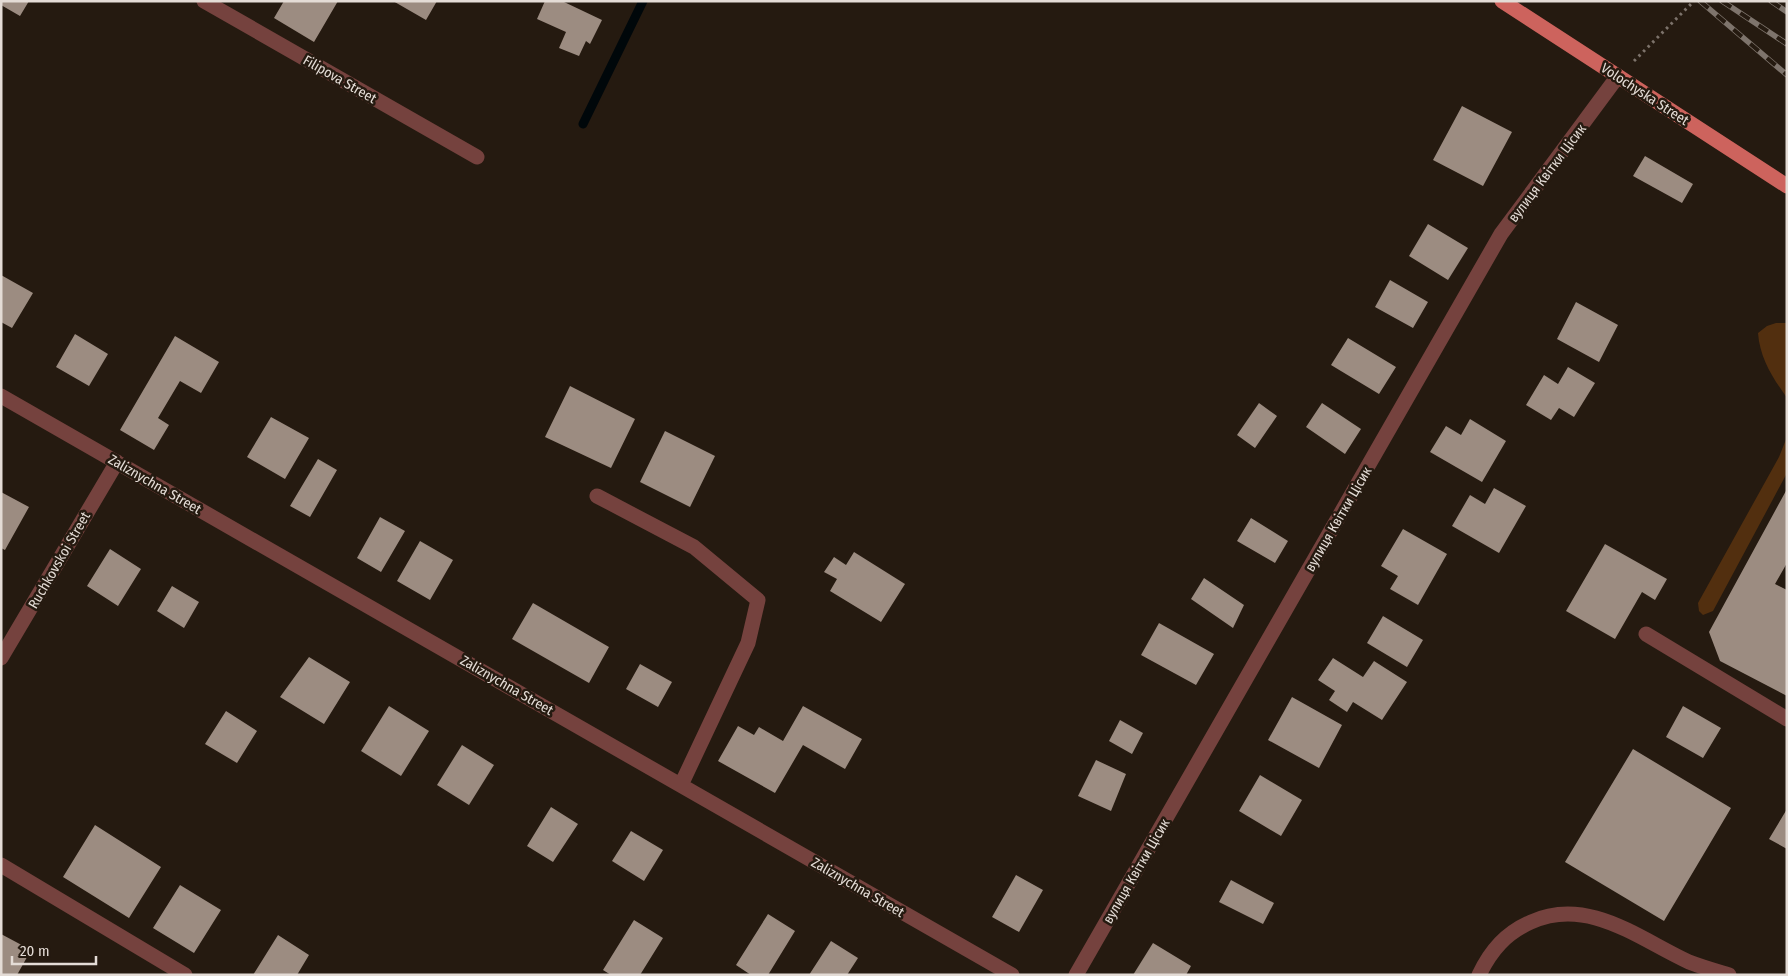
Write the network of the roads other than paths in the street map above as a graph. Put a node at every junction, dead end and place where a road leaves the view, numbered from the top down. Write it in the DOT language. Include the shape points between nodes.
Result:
graph roads {
  1 [pos="204,1"];
  2 [pos="1502,1"];
  3 [pos="1618,76"];
  4 [pos="477,157"];
  5 [pos="1787,186"];
  6 [pos="1,396"];
  7 [pos="117,462"];
  8 [pos="597,496"];
  9 [pos="1646,634"];
  10 [pos="1,658"];
  11 [pos="1787,719"];
  12 [pos="681,785"];
  13 [pos="1,865"];
  14 [pos="185,975"];
  15 [pos="1012,975"];
  16 [pos="1076,975"];
  17 [pos="1479,975"];
  18 [pos="1729,975"];
  1 -- 4 [label="street, Filipova Street"];
  2 -- 3 [label="main road, Volochyska Street"];
  3 -- 5 [label="main road, Volochyska Street"];
  3 -- 16 [label="street, вулиця Квітки Цісик" via="1501,234"];
  6 -- 7 [label="street, Zaliznychna Street"];
  7 -- 10 [label="street, Ruchkovskoi Street"];
  7 -- 12 [label="street, Zaliznychna Street"];
  8 -- 12 [label="street" via="694,547 758,600 748,643"];
  9 -- 11 [label="street"];
  12 -- 15 [label="street, Zaliznychna Street"];
  13 -- 14 [label="street"];
  17 -- 18 [label="street" via="1487,958 1513,930 1547,915 1572,912 1604,920 1691,963"];
}
